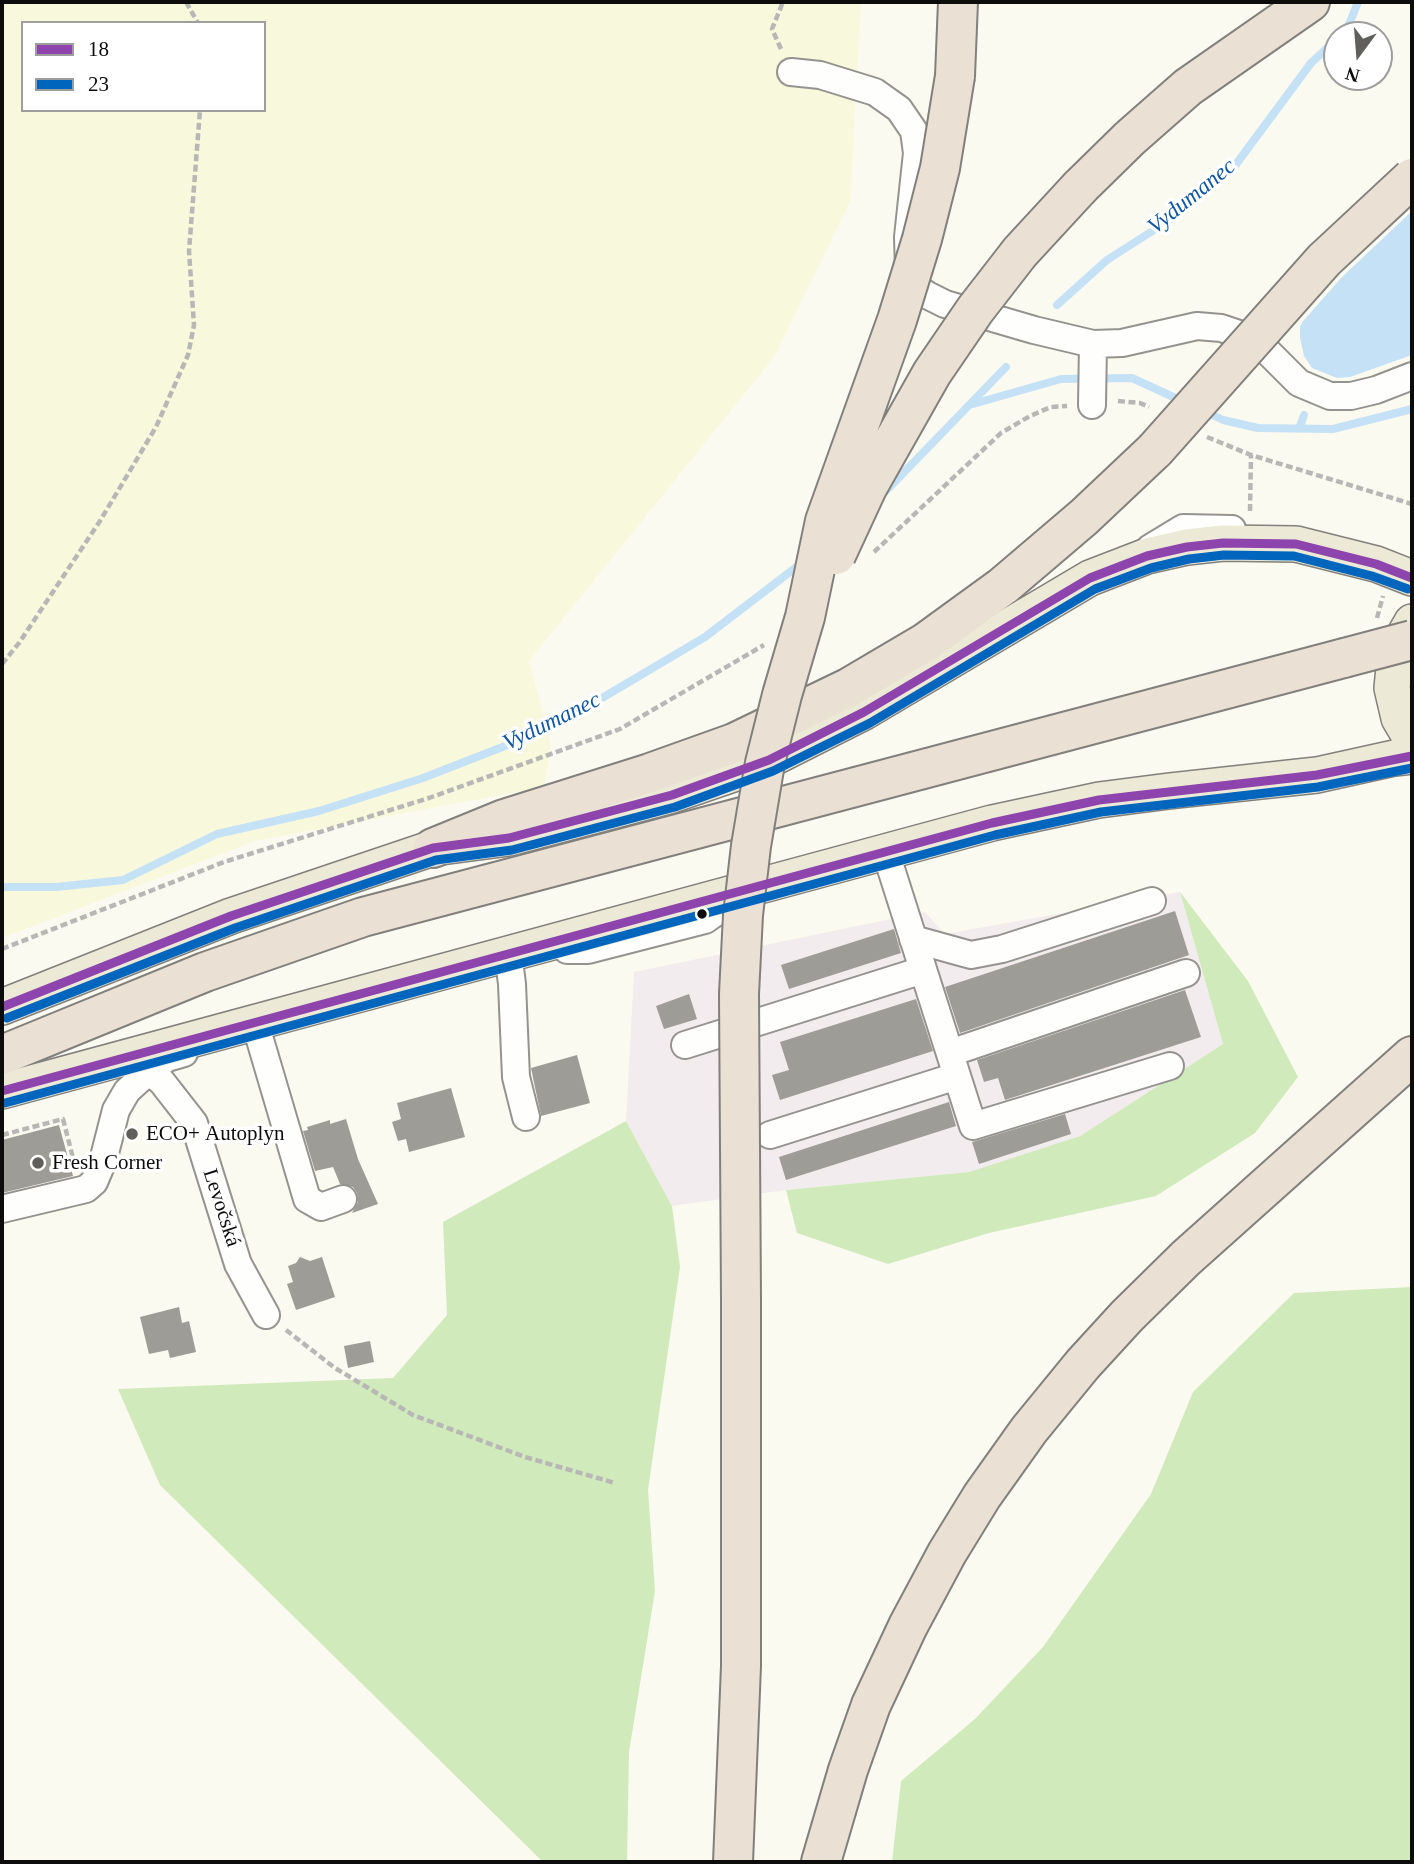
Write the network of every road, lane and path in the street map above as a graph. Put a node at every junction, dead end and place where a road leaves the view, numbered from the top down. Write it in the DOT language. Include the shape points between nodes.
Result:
graph roads {
  1 [pos="186,2"];
  2 [pos="783,2"];
  3 [pos="958,2"];
  4 [pos="1310,2"];
  5 [pos="197,21"];
  6 [pos="791,72"];
  7 [pos="201,112"];
  8 [pos="1412,178"];
  9 [pos="1412,376"];
  10 [pos="1092,378"];
  11 [pos="1151,408"];
  12 [pos="1204,436"];
  13 [pos="1251,456"];
  14 [pos="1412,504"];
  15 [pos="1250,512"];
  16 [pos="870,557"];
  17 [pos="1412,578"];
  18 [pos="805,617"];
  19 [pos="1412,622"];
  20 [pos="771,640"];
  21 [pos="1412,640"];
  22 [pos="2,664"];
  23 [pos="1412,740"];
  24 [pos="1412,756"];
  25 [pos="433,848"];
  26 [pos="885,850"];
  27 [pos="1152,901"];
  28 [pos="913,939"];
  29 [pos="2,949"];
  30 [pos="516,950"];
  31 [pos="923,970"];
  32 [pos="1186,973"];
  33 [pos="394,983"];
  34 [pos="2,1007"];
  35 [pos="258,1033"];
  36 [pos="685,1045"];
  37 [pos="2,1055"];
  38 [pos="1412,1056"];
  39 [pos="953,1065"];
  40 [pos="1170,1066"];
  41 [pos="149,1071"];
  42 [pos="2,1091"];
  43 [pos="526,1117"];
  44 [pos="2,1135"];
  45 [pos="770,1135"];
  46 [pos="76,1168"];
  47 [pos="343,1199"];
  48 [pos="2,1209"];
  49 [pos="267,1315"];
  50 [pos="615,1483"];
  51 [pos="733,1862"];
  52 [pos="821,1862"];
  1 -- 5 [label="path"];
  2 -- 6 [label="path" via="772,29"];
  3 -- 18 [label="highway, bridge" via="955,76 922,239 825,521"];
  4 -- 18 [label="highway, bridge" via="1159,113 1080,187 1020,252 932,373 867,488"];
  6 -- 10 [label="lane" via="820,75 875,92 900,109 914,131 917,153 908,257 916,287 945,304 1063,339"];
  7 -- 22 [label="path" via="189,251 194,325 188,355 156,427 100,521"];
  8 -- 25 [label="highway, bridge" via="1324,260 1155,450 1003,586 926,642 848,688 734,743 504,819"];
  9 -- 10 [label="lane" via="1376,390 1330,396 1299,383 1261,345 1221,328 1197,326 1122,343"];
  10 -- 11 [label="path" via="1121,400"];
  10 -- 16 [label="path" via="1051,407 1001,433"];
  12 -- 13 [label="path"];
  13 -- 14 [label="path"];
  13 -- 15 [label="path"];
  17 -- 25 [label="main road" via="1296,544 1260,542 1187,547 1121,565 1065,592 894,696 769,760 619,810 509,838"];
  18 -- 51 [label="highway, bridge" via="765,763 743,915 738,1066 741,1666"];
  19 -- 23 [label="main road" via="1395,658 1392,688 1399,718"];
  20 -- 29 [label="path" via="620,729 429,798 223,862"];
  21 -- 37 [label="highway, bridge" via="363,916 205,972"];
  24 -- 26 [label="main road" via="1317,775 1099,800"];
  25 -- 34 [label="main road" via="218,921"];
  26 -- 28 [label="lane"];
  26 -- 30 [label="main road"];
  27 -- 28 [label="lane" via="971,955"];
  28 -- 31 [label="lane"];
  30 -- 33 [label="main road"];
  30 -- 43 [label="lane" via="512,984 516,1077"];
  31 -- 36 [label="lane"];
  31 -- 39 [label="lane"];
  32 -- 39 [label="lane"];
  33 -- 35 [label="lane" via="314,1017"];
  33 -- 42 [label="main road"];
  35 -- 41 [label="lane" via="167,1058"];
  35 -- 47 [label="lane" via="307,1199 321,1207"];
  38 -- 52 [label="highway" via="1186,1258 1101,1345 1029,1430 968,1518 908,1626 867,1718"];
  39 -- 40 [label="lane" via="973,1126"];
  39 -- 45 [label="lane"];
  41 -- 48 [label="lane" via="127,1091 116,1110 94,1182 86,1189"];
  41 -- 49 [label="lane, Levočská" via="194,1124 238,1264"];
  44 -- 46 [label="path" via="63,1119"];
  49 -- 50 [label="path" via="335,1368 413,1415 524,1457"];
}
